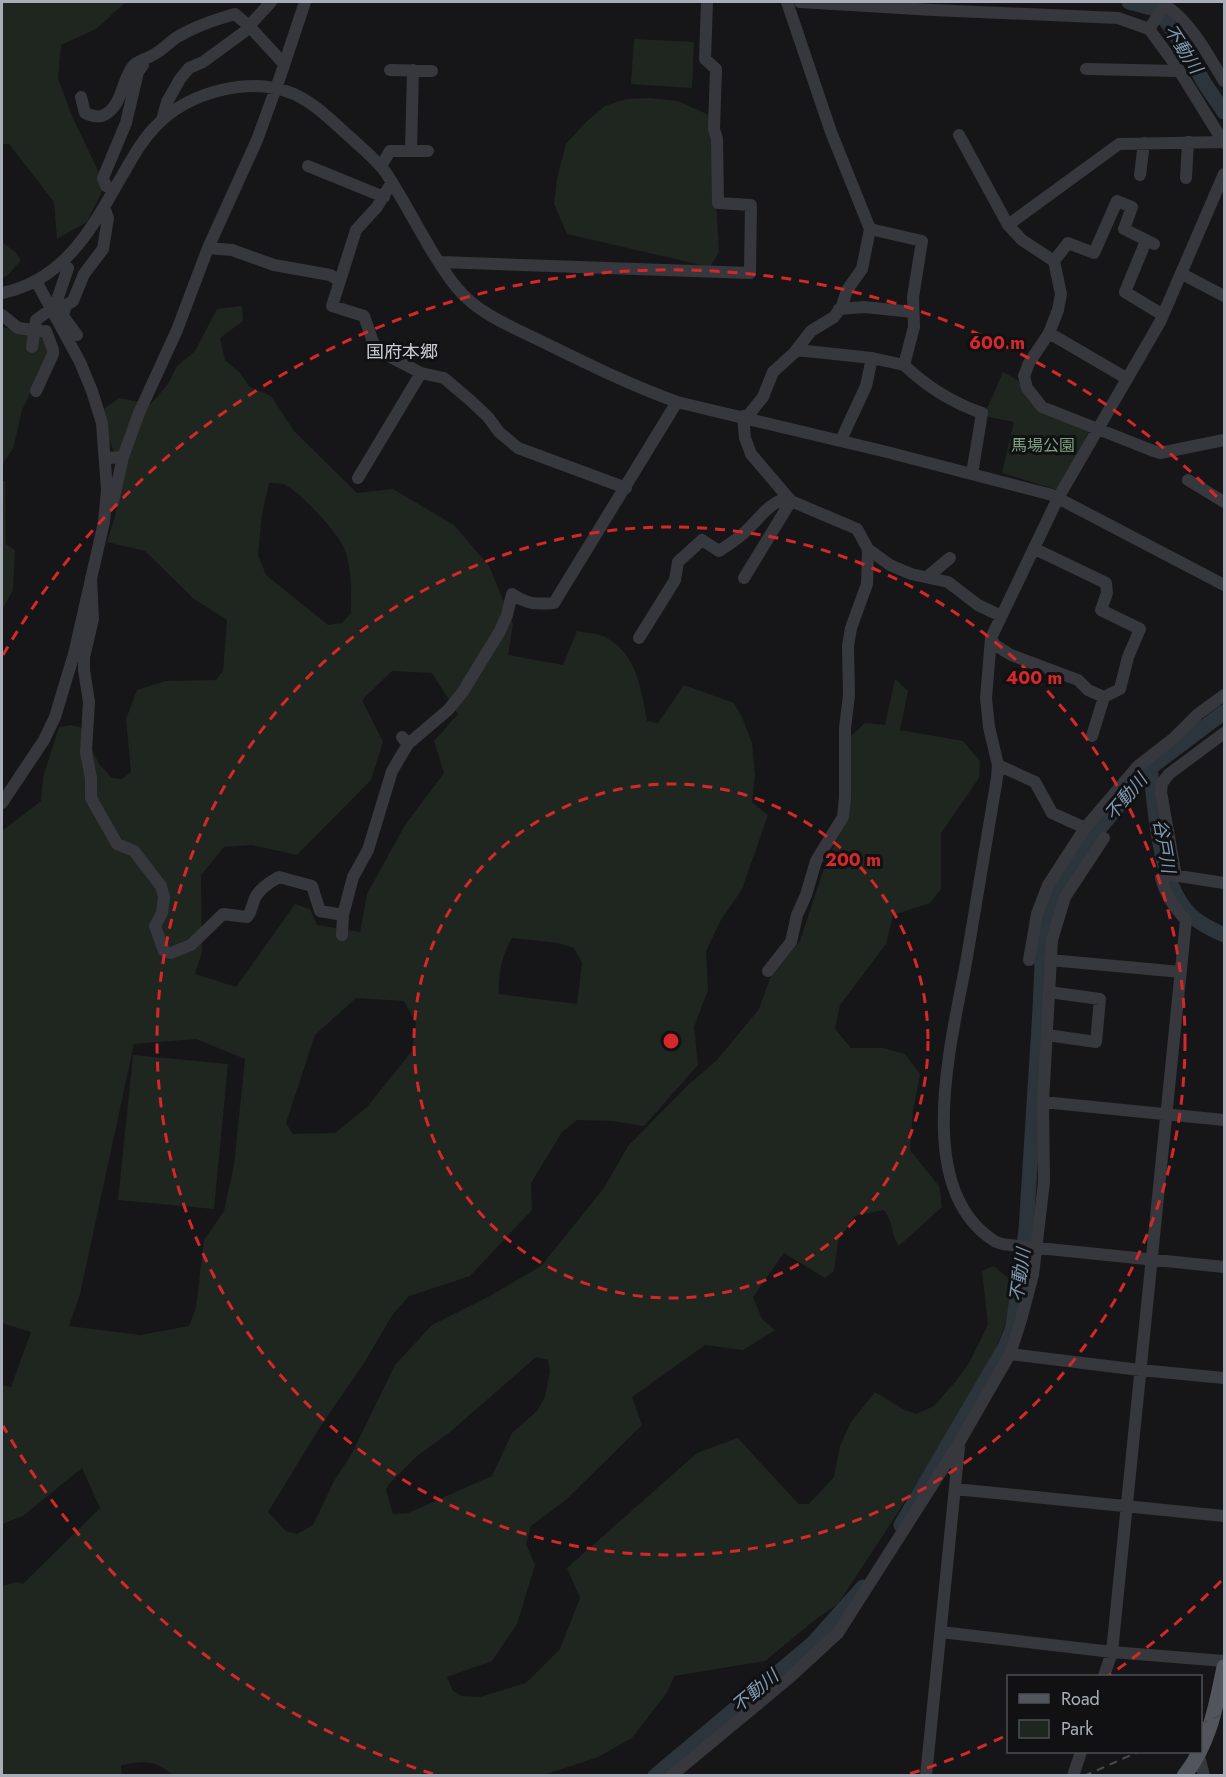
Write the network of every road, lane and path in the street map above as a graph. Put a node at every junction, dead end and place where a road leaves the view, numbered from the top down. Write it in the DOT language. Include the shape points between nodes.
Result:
graph roads {
  1 [pos="271,2"];
  2 [pos="305,2"];
  3 [pos="707,2"];
  4 [pos="787,2"];
  5 [pos="800,2"];
  6 [pos="1166,3"];
  7 [pos="249,26"];
  8 [pos="1149,29"];
  9 [pos="147,59"];
  10 [pos="284,64"];
  11 [pos="1086,69"];
  12 [pos="390,70"];
  13 [pos="413,70"];
  14 [pos="432,71"];
  15 [pos="1179,71"];
  16 [pos="1224,81"];
  17 [pos="276,87"];
  18 [pos="81,97"];
  19 [pos="162,120"];
  20 [pos="959,135"];
  21 [pos="1188,142"];
  22 [pos="1144,143"];
  23 [pos="1224,143"];
  24 [pos="411,151"];
  25 [pos="428,151"];
  26 [pos="308,166"];
  27 [pos="381,166"];
  28 [pos="1224,174"];
  29 [pos="1140,175"];
  30 [pos="1186,178"];
  31 [pos="392,182"];
  32 [pos="114,190"];
  33 [pos="384,197"];
  34 [pos="104,207"];
  35 [pos="1008,225"];
  36 [pos="870,229"];
  37 [pos="208,248"];
  38 [pos="1054,261"];
  39 [pos="441,262"];
  40 [pos="68,268"];
  41 [pos="1182,274"];
  42 [pos="340,280"];
  43 [pos="36,281"];
  44 [pos="2,293"];
  45 [pos="1224,297"];
  46 [pos="51,309"];
  47 [pos="839,309"];
  48 [pos="913,312"];
  49 [pos="2,315"];
  50 [pos="1163,315"];
  51 [pos="58,323"];
  52 [pos="40,330"];
  53 [pos="1049,333"];
  54 [pos="77,335"];
  55 [pos="32,347"];
  56 [pos="797,350"];
  57 [pos="872,358"];
  58 [pos="904,365"];
  59 [pos="421,373"];
  60 [pos="1126,378"];
  61 [pos="36,391"];
  62 [pos="677,402"];
  63 [pos="745,417"];
  64 [pos="1098,428"];
  65 [pos="841,440"];
  66 [pos="1224,440"];
  67 [pos="123,457"];
  68 [pos="106,458"];
  69 [pos="972,474"];
  70 [pos="358,478"];
  71 [pos="1188,480"];
  72 [pos="626,488"];
  73 [pos="1058,498"];
  74 [pos="789,500"];
  75 [pos="1224,502"];
  76 [pos="104,522"];
  77 [pos="868,549"];
  78 [pos="1035,549"];
  79 [pos="927,577"];
  80 [pos="91,578"];
  81 [pos="744,578"];
  82 [pos="948,582"];
  83 [pos="1224,585"];
  84 [pos="1001,616"];
  85 [pos="639,638"];
  86 [pos="992,638"];
  87 [pos="1224,695"];
  88 [pos="1104,697"];
  89 [pos="1224,733"];
  90 [pos="1092,736"];
  91 [pos="998,765"];
  92 [pos="2,803"];
  93 [pos="1085,828"];
  94 [pos="1104,838"];
  95 [pos="1170,876"];
  96 [pos="1224,883"];
  97 [pos="343,915"];
  98 [pos="342,935"];
  99 [pos="1029,960"];
  100 [pos="1050,960"];
  101 [pos="768,971"];
  102 [pos="1181,972"];
  103 [pos="1048,992"];
  104 [pos="1047,1035"];
  105 [pos="1043,1101"];
  106 [pos="1166,1115"];
  107 [pos="1224,1120"];
  108 [pos="1036,1248"];
  109 [pos="1151,1260"];
  110 [pos="1224,1267"];
  111 [pos="1010,1354"];
  112 [pos="1140,1370"];
  113 [pos="1224,1378"];
  114 [pos="960,1440"];
  115 [pos="955,1489"];
  116 [pos="1126,1505"];
  117 [pos="1224,1516"];
  118 [pos="941,1632"];
  119 [pos="1112,1652"];
  120 [pos="1224,1662"];
  121 [pos="1224,1667"];
  122 [pos="1105,1675"];
  123 [pos="1081,1753"];
  124 [pos="1202,1766"];
  125 [pos="671,1776"];
  126 [pos="926,1776"];
  127 [pos="1073,1776"];
  128 [pos="1184,1776"];
  1 -- 7 [label="street"];
  2 -- 10 [label="street"];
  3 -- 39 [label="street" via="705,59 716,69 718,203 751,205 750,273"];
  4 -- 36 [label="street" via="831,132"];
  5 -- 8 [label="street" via="1118,18"];
  6 -- 8 [label="street"];
  6 -- 16 [label="street" via="1188,25"];
  7 -- 9 [label="street" via="235,14 220,18 179,36"];
  7 -- 10 [label="street"];
  7 -- 19 [label="street" via="215,55 189,68 167,102"];
  8 -- 15 [label="street"];
  9 -- 18 [label="street" via="132,67 110,111 94,117 85,112"];
  9 -- 32 [label="street" via="138,72 126,123 103,178 106,186"];
  10 -- 17 [label="street"];
  11 -- 15 [label="street"];
  12 -- 13 [label="street"];
  13 -- 14 [label="street"];
  13 -- 24 [label="street"];
  15 -- 23 [label="street"];
  17 -- 19 [label="street" via="214,92"];
  17 -- 27 [label="street" via="317,107"];
  17 -- 37 [label="street"];
  19 -- 32 [label="street" via="141,143"];
  20 -- 35 [label="street"];
  21 -- 22 [label="street"];
  21 -- 23 [label="street"];
  21 -- 30 [label="street"];
  22 -- 29 [label="street"];
  22 -- 35 [label="street" via="1119,144"];
  24 -- 25 [label="street"];
  24 -- 27 [label="street" via="390,150"];
  26 -- 33 [label="street"];
  27 -- 31 [label="street"];
  28 -- 41 [label="street"];
  31 -- 33 [label="street"];
  31 -- 39 [label="street"];
  32 -- 34 [label="street"];
  33 -- 42 [label="street" via="356,230"];
  34 -- 43 [label="street" via="76,248"];
  34 -- 54 [label="street" via="108,218 102,249 84,274 73,302 66,304 63,316"];
  35 -- 38 [label="street" via="1022,240"];
  36 -- 47 [label="street" via="862,269"];
  36 -- 48 [label="street" via="922,241"];
  37 -- 42 [label="street" via="231,250 274,265"];
  37 -- 67 [label="street"];
  38 -- 50 [label="street" via="1068,243 1094,253 1117,201 1132,207 1124,229 1150,242 1125,292"];
  38 -- 53 [label="street" via="1061,294"];
  39 -- 62 [label="street" via="457,288 504,323"];
  40 -- 46 [label="street"];
  41 -- 45 [label="street"];
  41 -- 50 [label="street"];
  42 -- 59 [label="street" via="332,306 363,316 379,351"];
  43 -- 44 [label="street"];
  43 -- 46 [label="street"];
  46 -- 51 [label="street"];
  46 -- 52 [label="street" via="36,320"];
  47 -- 48 [label="street" via="864,307"];
  47 -- 56 [label="street" via="811,331"];
  48 -- 58 [label="street" via="914,327"];
  49 -- 52 [label="street" via="18,327"];
  50 -- 60 [label="street"];
  51 -- 52 [label="street"];
  51 -- 68 [label="street" via="92,392 102,423"];
  52 -- 55 [label="street"];
  52 -- 61 [label="street" via="53,350"];
  53 -- 60 [label="street"];
  53 -- 64 [label="street" via="1029,363 1024,376 1027,388 1042,407"];
  56 -- 57 [label="street"];
  56 -- 63 [label="street" via="773,372 763,397"];
  57 -- 58 [label="street"];
  57 -- 65 [label="street" via="866,387"];
  58 -- 69 [label="street" via="964,407 982,413"];
  59 -- 70 [label="street"];
  59 -- 72 [label="street" via="444,378 518,448"];
  60 -- 64 [label="street"];
  62 -- 63 [label="street"];
  62 -- 72 [label="street"];
  63 -- 65 [label="street"];
  63 -- 74 [label="street" via="745,438 751,454"];
  64 -- 66 [label="street" via="1160,453"];
  64 -- 73 [label="street"];
  65 -- 69 [label="street"];
  67 -- 68 [label="street"];
  67 -- 76 [label="street" via="110,513"];
  68 -- 76 [label="street"];
  69 -- 73 [label="street"];
  71 -- 75 [label="street"];
  72 -- 97 [label="street" via="555,603 535,605 512,594 500,631 462,693 448,710 405,740 368,850 353,877"];
  73 -- 78 [label="street"];
  73 -- 83 [label="street"];
  74 -- 77 [label="street" via="857,528"];
  74 -- 81 [label="street"];
  74 -- 85 [label="street" via="772,504 745,532 719,551 702,540 678,562 675,580"];
  76 -- 80 [label="street"];
  77 -- 79 [label="street" via="890,565"];
  77 -- 101 [label="street" via="867,584 848,646 843,817 816,861 791,942"];
  78 -- 84 [label="street"];
  78 -- 88 [label="street" via="1106,583 1101,610 1140,629 1120,689"];
  79 -- 82 [label="street"];
  79 -- 82 [label="street" via="950,558"];
  80 -- 92 [label="street" via="56,717"];
  80 -- 97 [label="street" via="93,619 84,657 91,798 117,844 134,851 161,886 162,913 155,926 164,951 171,953 191,945 223,914 247,917 256,896 279,877 312,886 320,911"];
  82 -- 84 [label="street" via="978,605"];
  84 -- 86 [label="street"];
  86 -- 88 [label="street" via="995,645 1011,654 1078,680"];
  86 -- 91 [label="street" via="986,705"];
  87 -- 93 [label="street" via="1138,766"];
  88 -- 90 [label="street"];
  89 -- 95 [label="street" via="1168,774 1162,783"];
  91 -- 93 [label="street" via="1035,782 1052,813"];
  91 -- 108 [label="street" via="944,1089 946,1160 957,1200 975,1224 994,1242"];
  93 -- 99 [label="street" via="1048,885 1037,914"];
  94 -- 100 [label="street" via="1065,897"];
  95 -- 96 [label="street"];
  95 -- 102 [label="street" via="1170,900 1186,920"];
  97 -- 98 [label="street"];
  100 -- 102 [label="street"];
  100 -- 103 [label="street"];
  102 -- 106 [label="street"];
  103 -- 104 [label="street"];
  103 -- 104 [label="street" via="1100,999 1096,1042"];
  104 -- 105 [label="street"];
  105 -- 106 [label="street"];
  105 -- 108 [label="street" via="1044,1182"];
  106 -- 107 [label="street"];
  106 -- 109 [label="street"];
  108 -- 109 [label="street"];
  108 -- 111 [label="street" via="1027,1301"];
  109 -- 110 [label="street"];
  109 -- 112 [label="street"];
  111 -- 112 [label="street"];
  111 -- 114 [label="street"];
  112 -- 113 [label="street"];
  112 -- 116 [label="street"];
  114 -- 115 [label="street"];
  114 -- 125 [label="street" via="838,1633"];
  115 -- 116 [label="street"];
  115 -- 118 [label="street"];
  116 -- 117 [label="street"];
  116 -- 119 [label="street"];
  118 -- 119 [label="street"];
  118 -- 126 [label="street"];
  119 -- 120 [label="street"];
  119 -- 122 [label="street"];
  121 -- 124 [label="main road"];
  123 -- 127 [label="street"];
  124 -- 128 [label="main road"];
}
